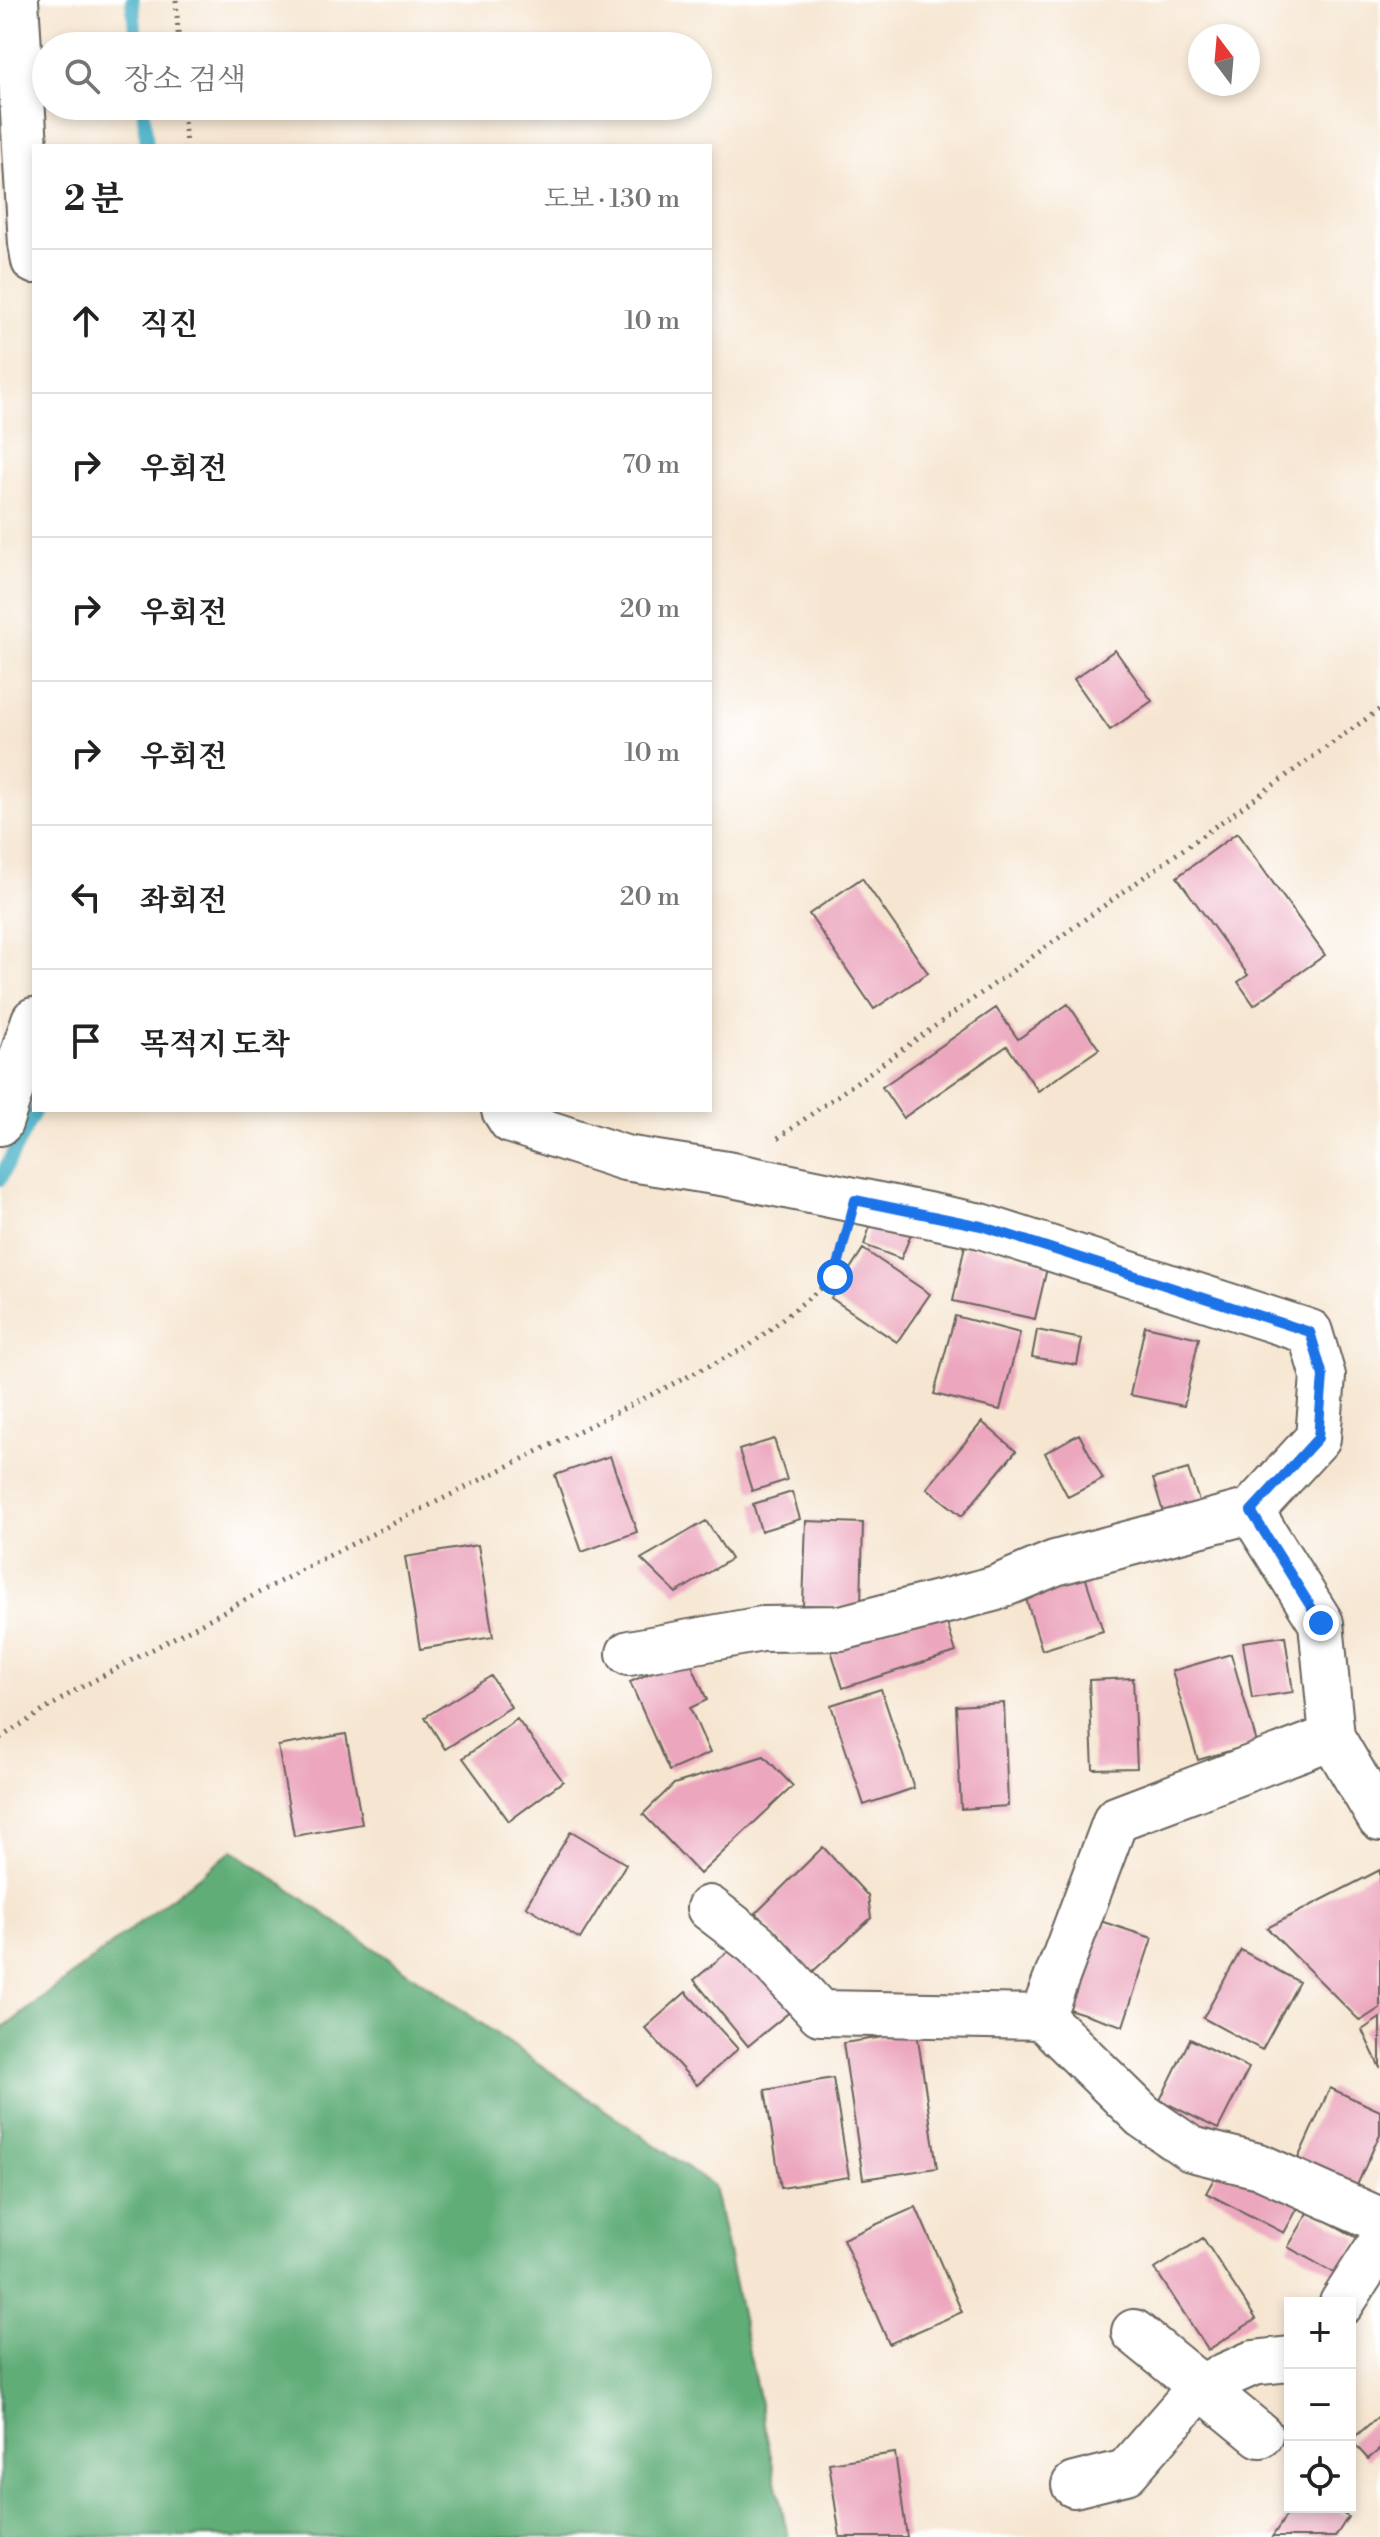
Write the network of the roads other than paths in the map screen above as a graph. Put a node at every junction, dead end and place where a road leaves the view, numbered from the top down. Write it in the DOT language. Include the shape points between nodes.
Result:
graph roads {
  1 [pos="16,0"];
  2 [pos="32,250"];
  3 [pos="32,1026"];
  4 [pos="505,1112"];
  5 [pos="0,1123"];
  6 [pos="1251,1511"];
  7 [pos="629,1653"];
  8 [pos="1332,1737"];
  9 [pos="1380,1819"];
  10 [pos="709,1908"];
  11 [pos="1042,2017"];
  12 [pos="1380,2220"];
  13 [pos="1380,2244"];
  14 [pos="1346,2297"];
  15 [pos="1134,2332"];
  16 [pos="1284,2360"];
  17 [pos="1201,2386"];
  18 [pos="1260,2435"];
  19 [pos="1074,2485"];
  1 -- 2 [label="street"];
  3 -- 5 [label="street"];
  4 -- 6 [label="street" via="511,1121 625,1158 981,1226 1310,1332 1323,1376 1318,1438"];
  6 -- 7 [label="street" via="1055,1563 993,1589 841,1628 762,1629"];
  6 -- 8 [label="street" via="1321,1623"];
  8 -- 9 [label="street"];
  8 -- 11 [label="street" via="1116,1819"];
  10 -- 11 [label="street" via="756,1944 820,2013"];
  11 -- 12 [label="street" via="1143,2116 1191,2149 1259,2166"];
  13 -- 14 [label="street"];
  15 -- 17 [label="street"];
  16 -- 17 [label="street" via="1253,2363"];
  17 -- 18 [label="street"];
  17 -- 19 [label="street" via="1126,2472"];
}
